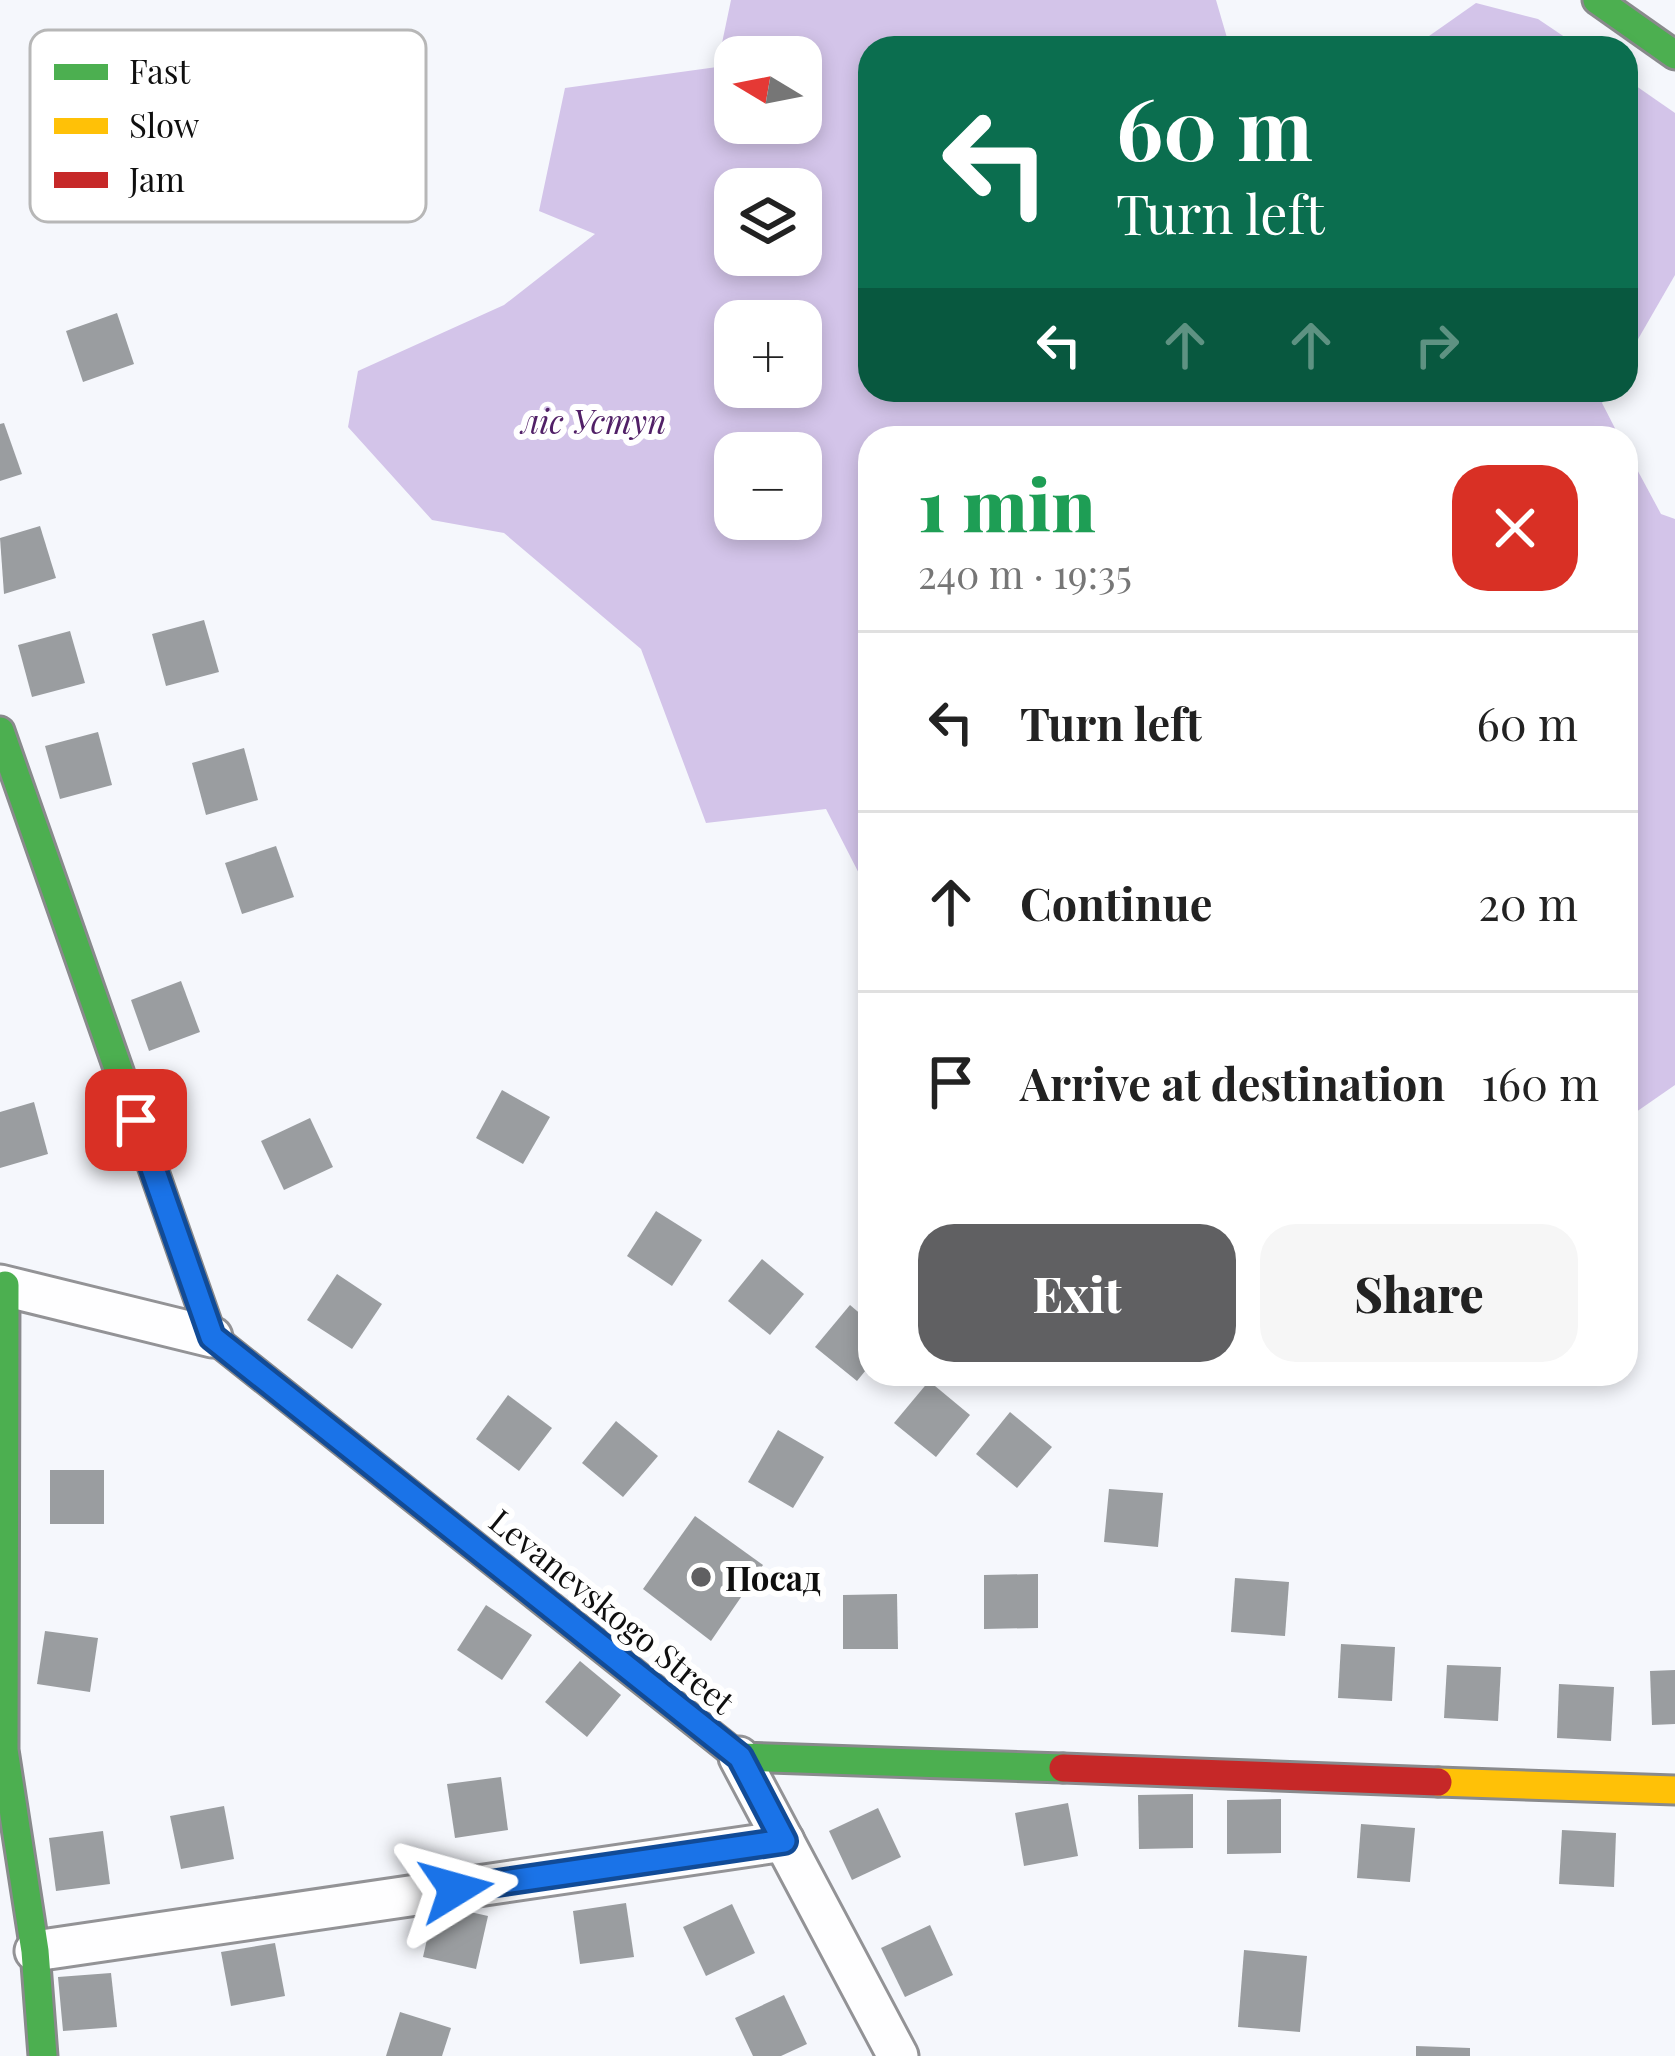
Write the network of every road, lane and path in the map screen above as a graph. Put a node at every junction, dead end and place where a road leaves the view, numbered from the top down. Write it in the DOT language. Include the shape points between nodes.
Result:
graph roads {
  1 [pos="1597,0"];
  2 [pos="1675,56"];
  3 [pos="0,730"];
  4 [pos="2,1285"];
  5 [pos="212,1337"];
  6 [pos="2,1750"];
  7 [pos="740,1757"];
  8 [pos="1675,1790"];
  9 [pos="784,1841"];
  10 [pos="35,1951"];
  11 [pos="43,2056"];
  12 [pos="898,2056"];
  1 -- 2 [label="street"];
  3 -- 5 [label="street"];
  4 -- 5 [label="street"];
  4 -- 6 [label="street"];
  5 -- 7 [label="street, Levanevskogo Street"];
  6 -- 10 [label="street"];
  7 -- 8 [label="street, Levanevskogo Street"];
  7 -- 9 [label="street"];
  9 -- 10 [label="street"];
  9 -- 12 [label="street"];
  10 -- 11 [label="street"];
}
